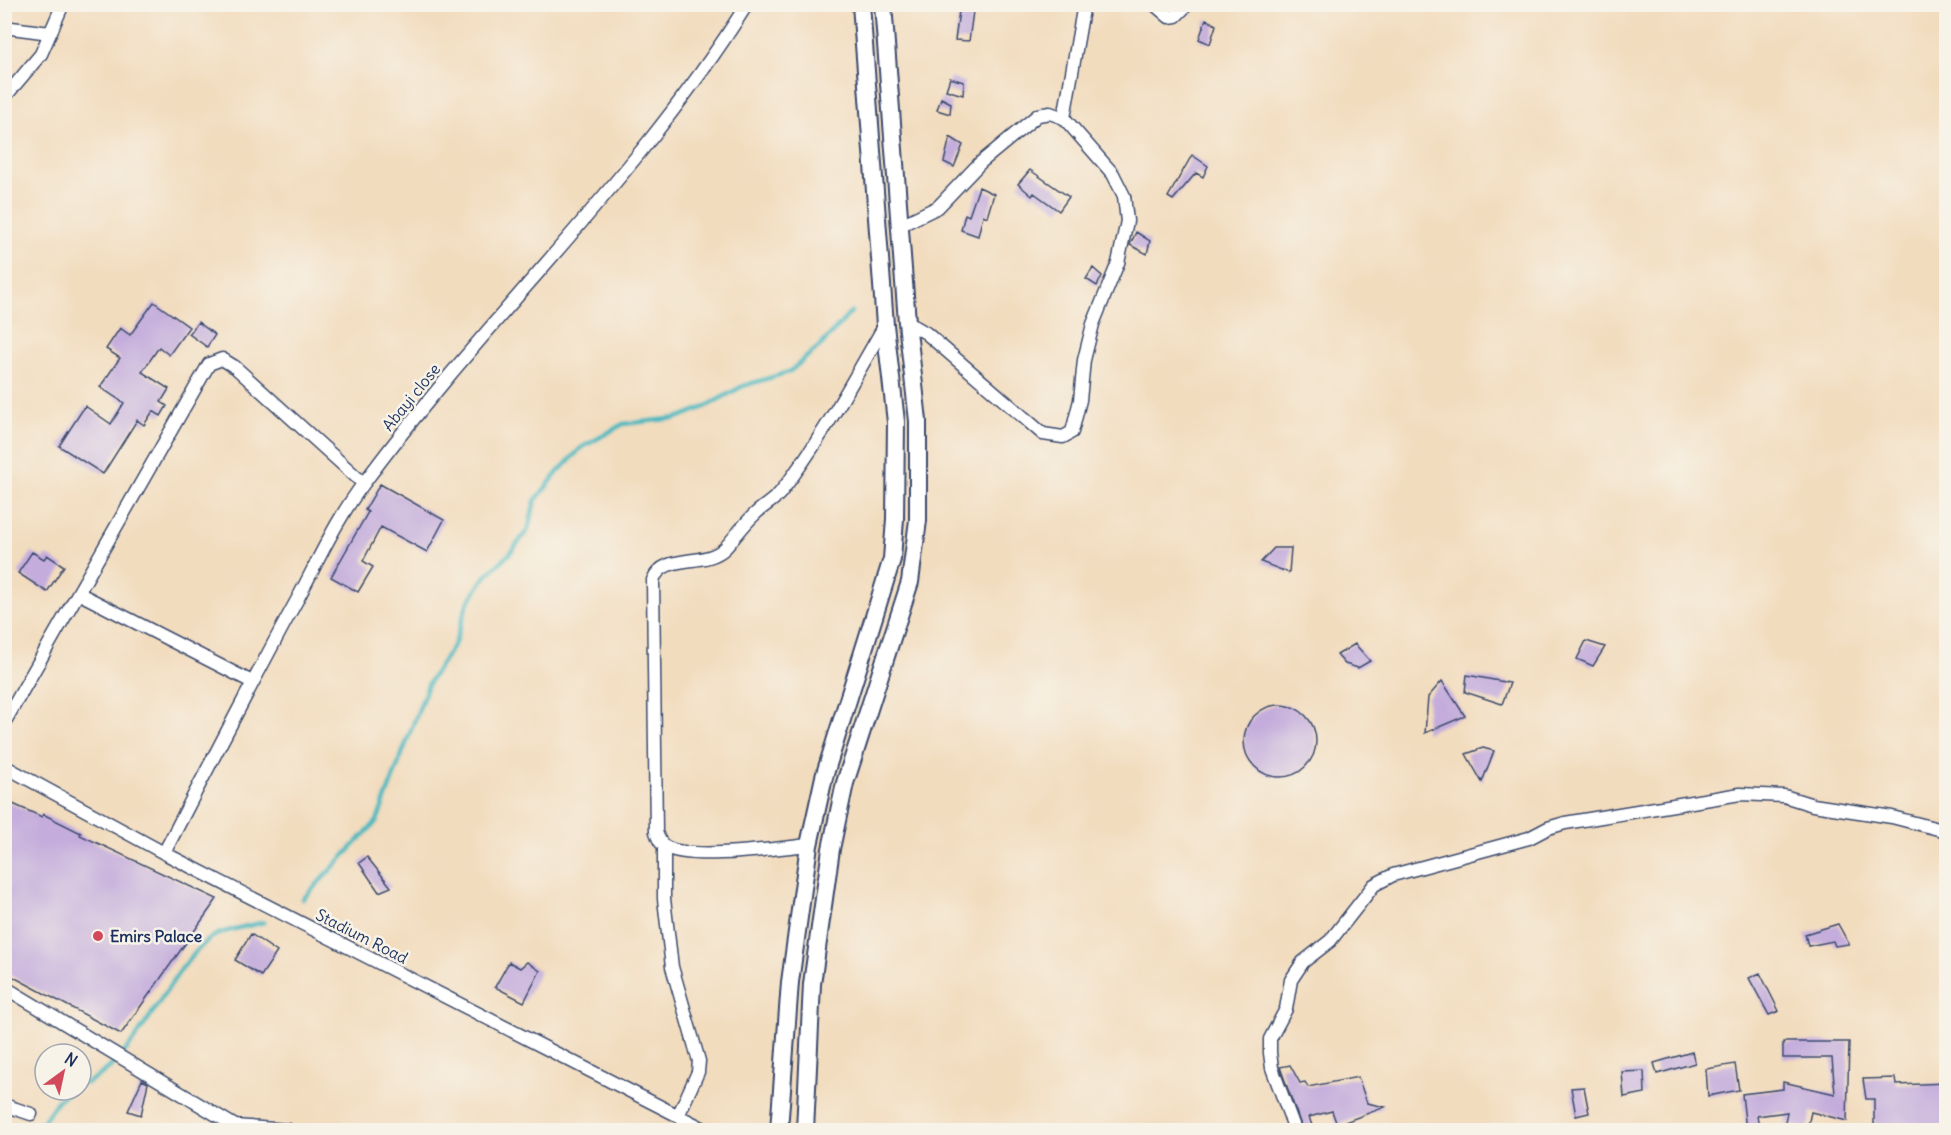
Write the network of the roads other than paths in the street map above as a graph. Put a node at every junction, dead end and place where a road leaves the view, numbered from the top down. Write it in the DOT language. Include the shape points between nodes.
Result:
graph roads {
  1 [pos="63,4"];
  2 [pos="747,4"];
  3 [pos="861,4"];
  4 [pos="883,4"];
  5 [pos="1084,4"];
  6 [pos="1154,4"];
  7 [pos="1188,4"];
  8 [pos="4,27"];
  9 [pos="50,33"];
  10 [pos="4,98"];
  11 [pos="1064,118"];
  12 [pos="901,225"];
  13 [pos="907,322"];
  14 [pos="885,325"];
  15 [pos="363,483"];
  16 [pos="80,594"];
  17 [pos="252,682"];
  18 [pos="4,723"];
  19 [pos="4,766"];
  20 [pos="1947,831"];
  21 [pos="809,845"];
  22 [pos="664,846"];
  23 [pos="164,853"];
  24 [pos="4,987"];
  25 [pos="4,1105"];
  26 [pos="31,1114"];
  27 [pos="678,1116"];
  28 [pos="288,1131"];
  29 [pos="706,1131"];
  30 [pos="779,1131"];
  31 [pos="805,1131"];
  32 [pos="1295,1131"];
  1 -- 9 [label="street"];
  2 -- 15 [label="street, Abayi close" via="719,50 636,156"];
  3 -- 14 [label="street"];
  4 -- 12 [label="street"];
  5 -- 11 [label="street"];
  6 -- 7 [label="street" via="1169,17 1176,16"];
  8 -- 9 [label="street"];
  9 -- 10 [label="street" via="41,54"];
  11 -- 12 [label="street" via="1050,113 1038,115 980,163 938,207"];
  11 -- 13 [label="street" via="1113,174 1124,196 1127,221 1118,263 1088,342 1072,432 1063,437 1043,434 926,333"];
  12 -- 13 [label="street"];
  13 -- 31 [label="street" via="918,421 918,520 913,563 897,628 845,783 831,849 812,984"];
  14 -- 21 [label="street" via="896,422 896,519 891,559 824,777"];
  14 -- 22 [label="street" via="778,495 714,556 665,565 655,574 656,832"];
  15 -- 16 [label="street" via="235,368 222,359 209,364"];
  15 -- 17 [label="street, Abayi close"];
  16 -- 17 [label="street"];
  16 -- 18 [label="street"];
  17 -- 23 [label="street, Abayi close"];
  19 -- 23 [label="street, Stadium Road"];
  20 -- 32 [label="street" via="1892,817 1813,806 1784,796 1740,794 1565,823 1529,838 1392,874 1374,885 1330,941 1291,980 1286,1009 1270,1039 1270,1053"];
  21 -- 22 [label="street" via="713,853"];
  21 -- 30 [label="street" via="790,982"];
  22 -- 27 [label="street" via="664,899 672,967 699,1060"];
  23 -- 27 [label="street, Stadium Road"];
  24 -- 28 [label="street" via="235,1126"];
  25 -- 26 [label="street"];
  27 -- 29 [label="street, Stadium Road"];
}
